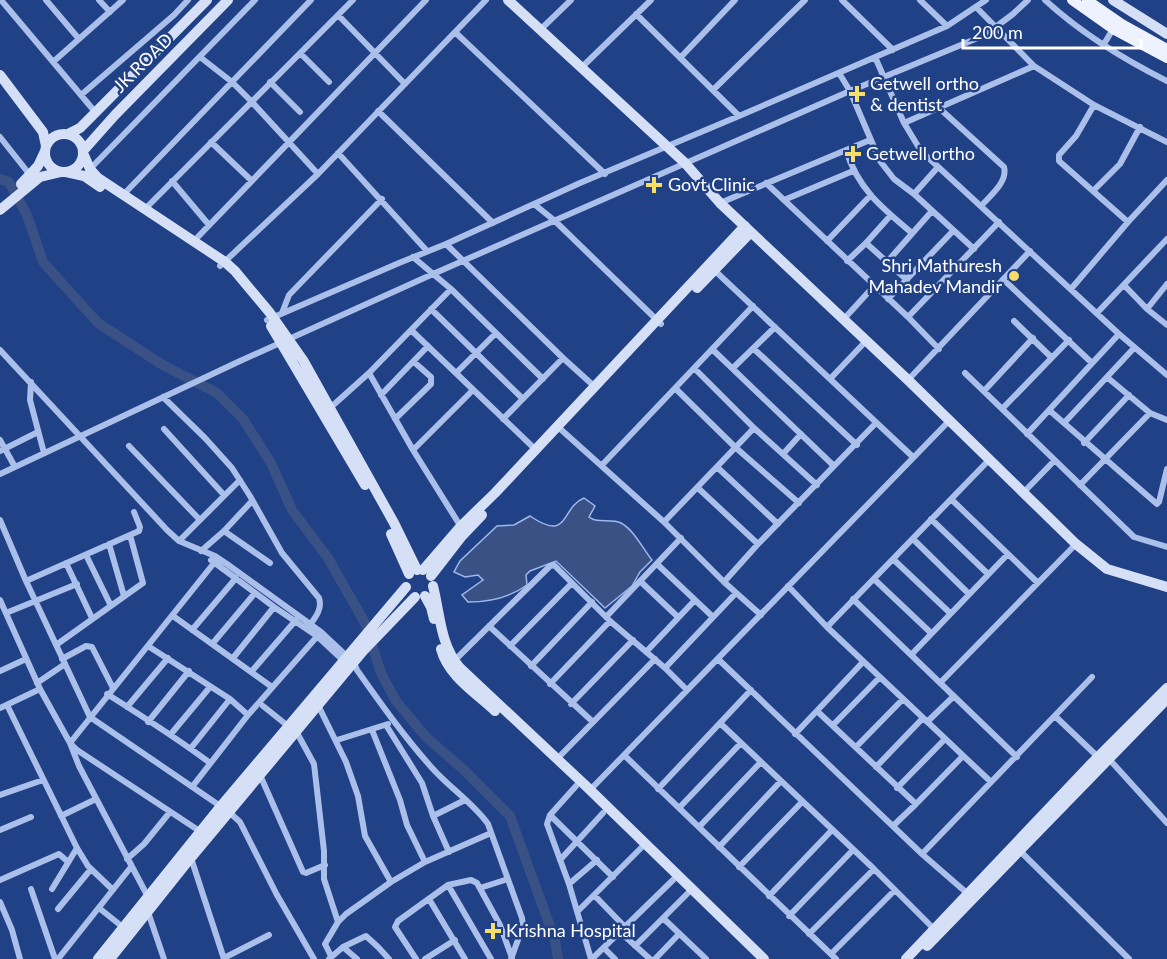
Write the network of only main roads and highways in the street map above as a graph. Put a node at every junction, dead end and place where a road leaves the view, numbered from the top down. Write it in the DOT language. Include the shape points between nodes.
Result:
graph roads {
  1 [pos="1072,0"];
  2 [pos="1087,0"];
  3 [pos="1167,49"];
  4 [pos="1167,58"];
  1 -- 4 [label="main road" via="1113,29"];
  2 -- 3 [label="main road"];
}
